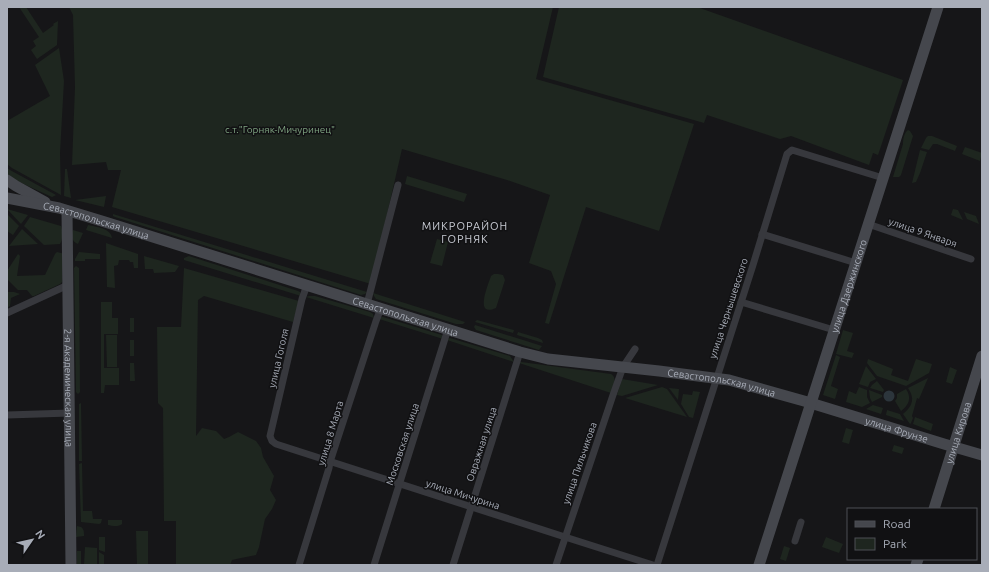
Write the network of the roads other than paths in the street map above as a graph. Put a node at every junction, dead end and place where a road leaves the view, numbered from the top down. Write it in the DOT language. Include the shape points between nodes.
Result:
graph roads {
  1 [pos="938,7"];
  2 [pos="883,178"];
  3 [pos="11,183"];
  4 [pos="398,185"];
  5 [pos="9,198"];
  6 [pos="62,209"];
  7 [pos="868,224"];
  8 [pos="762,234"];
  9 [pos="971,259"];
  10 [pos="856,263"];
  11 [pos="68,285"];
  12 [pos="307,285"];
  13 [pos="741,302"];
  14 [pos="367,304"];
  15 [pos="381,308"];
  16 [pos="7,314"];
  17 [pos="448,329"];
  18 [pos="834,330"];
  19 [pos="635,348"];
  20 [pos="520,352"];
  21 [pos="982,356"];
  22 [pos="623,367"];
  23 [pos="716,379"];
  24 [pos="811,403"];
  25 [pos="70,413"];
  26 [pos="7,415"];
  27 [pos="270,436"];
  28 [pos="953,447"];
  29 [pos="982,455"];
  30 [pos="330,462"];
  31 [pos="399,484"];
  32 [pos="471,507"];
  33 [pos="934,508"];
  34 [pos="801,522"];
  35 [pos="564,537"];
  36 [pos="795,541"];
  37 [pos="71,565"];
  38 [pos="299,565"];
  39 [pos="374,565"];
  40 [pos="453,565"];
  41 [pos="556,565"];
  42 [pos="654,565"];
  43 [pos="657,565"];
  44 [pos="759,565"];
  1 -- 2 [label="main road, улица Дзержинского"];
  2 -- 7 [label="main road, улица Дзержинского"];
  2 -- 8 [label="street, улица Чернышевского" via="792,150 787,154"];
  3 -- 5 [label="main road"];
  3 -- 6 [label="main road"];
  4 -- 14 [label="street"];
  5 -- 6 [label="main road, Севастопольская улица"];
  6 -- 11 [label="main road, 2-я Академическая улица"];
  6 -- 12 [label="main road, Севастопольская улица"];
  7 -- 9 [label="street, улица 9 Января"];
  7 -- 10 [label="main road, улица Дзержинского"];
  8 -- 10 [label="street"];
  8 -- 13 [label="street, улица Чернышевского"];
  10 -- 18 [label="main road, улица Дзержинского"];
  11 -- 16 [label="street"];
  11 -- 25 [label="main road, 2-я Академическая улица"];
  12 -- 14 [label="main road, Севастопольская улица"];
  12 -- 27 [label="street, улица Гоголя"];
  13 -- 18 [label="street"];
  13 -- 23 [label="street, улица Чернышевского"];
  14 -- 15 [label="main road, Севастопольская улица"];
  15 -- 17 [label="main road, Севастопольская улица"];
  15 -- 30 [label="street, улица 8 Марта"];
  17 -- 20 [label="main road, Севастопольская улица"];
  17 -- 31 [label="street, Московская улица"];
  18 -- 24 [label="main road, улица Дзержинского"];
  19 -- 22 [label="street, улица Пильчикова"];
  20 -- 22 [label="main road, Севастопольская улица"];
  20 -- 32 [label="street, Овражная улица"];
  21 -- 28 [label="main road, улица Кирова"];
  22 -- 23 [label="main road, Севастопольская улица"];
  22 -- 35 [label="street, улица Пильчикова"];
  23 -- 24 [label="main road, Севастопольская улица" via="729,380"];
  23 -- 43 [label="street, улица Чернышевского"];
  24 -- 28 [label="main road, улица Фрунзе"];
  24 -- 44 [label="main road, улица Дзержинского"];
  25 -- 26 [label="street"];
  25 -- 37 [label="main road, 2-я Академическая улица"];
  27 -- 30 [label="street, улица Мичурина" via="276,444"];
  28 -- 29 [label="main road, улица Фрунзе"];
  28 -- 33 [label="main road, улица Кирова"];
  30 -- 31 [label="street, улица Мичурина"];
  30 -- 38 [label="street, улица 8 Марта"];
  31 -- 32 [label="street, улица Мичурина"];
  31 -- 39 [label="street, Московская улица"];
  32 -- 35 [label="street, улица Мичурина"];
  32 -- 40 [label="street, Овражная улица"];
  34 -- 36 [label="street"];
  35 -- 41 [label="street, улица Пильчикова"];
  35 -- 42 [label="street, улица Мичурина"];
}
